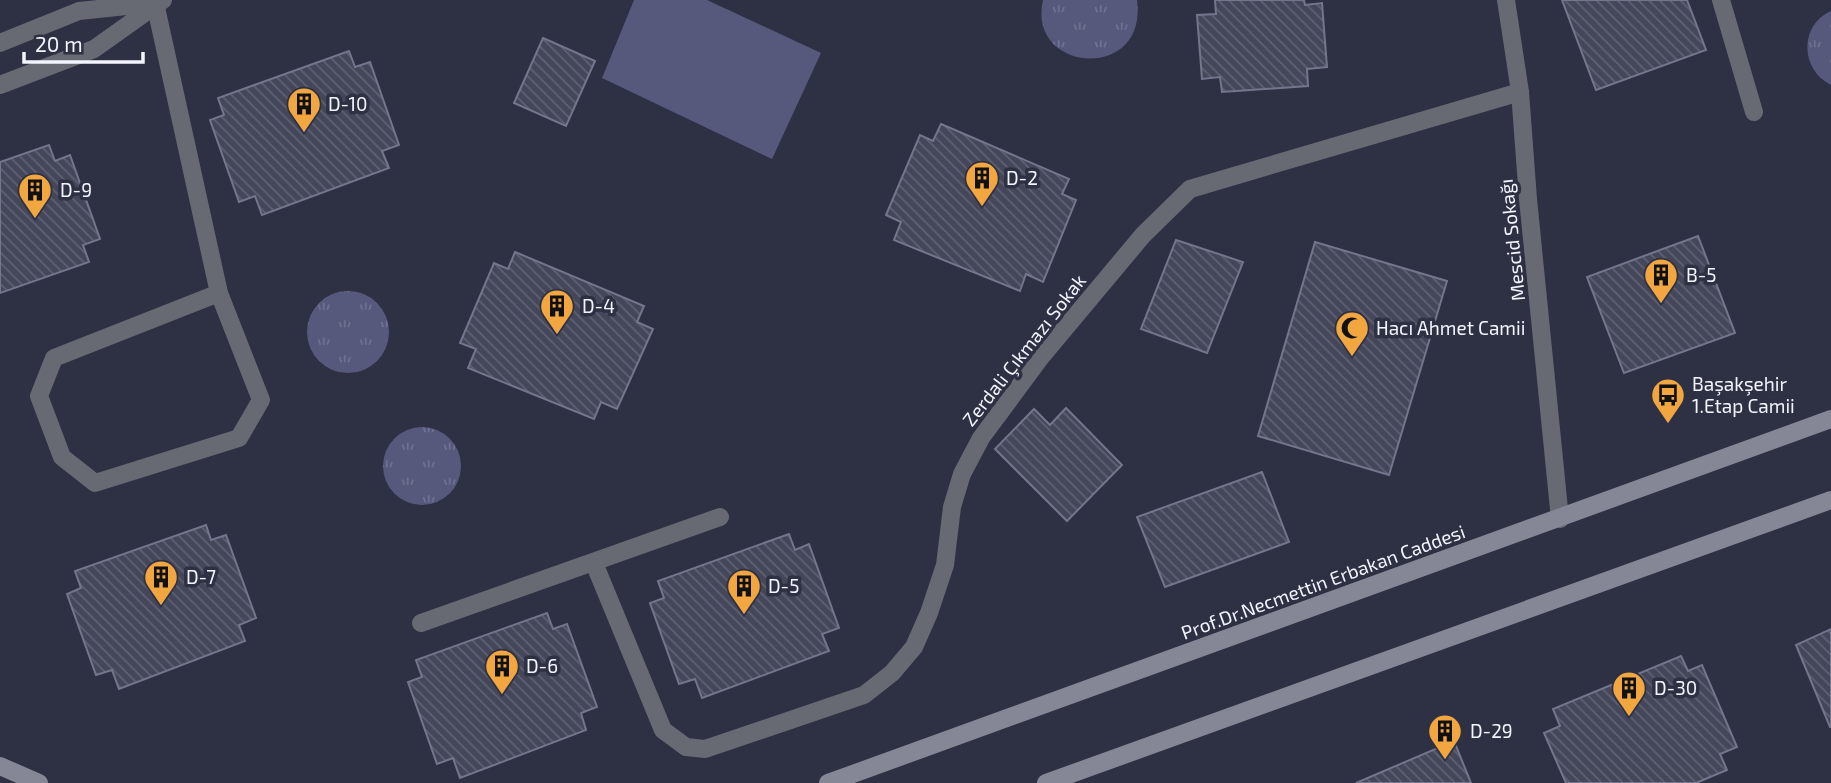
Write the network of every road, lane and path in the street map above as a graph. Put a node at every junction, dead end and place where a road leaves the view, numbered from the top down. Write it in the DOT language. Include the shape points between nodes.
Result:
graph roads {
  1 [pos="1506,0"];
  2 [pos="1721,0"];
  3 [pos="159,2"];
  4 [pos="0,43"];
  5 [pos="0,85"];
  6 [pos="1520,92"];
  7 [pos="1754,112"];
  8 [pos="219,293"];
  9 [pos="1831,419"];
  10 [pos="1831,500"];
  11 [pos="720,517"];
  12 [pos="1560,519"];
  13 [pos="594,563"];
  14 [pos="421,623"];
  15 [pos="0,766"];
  16 [pos="39,783"];
  17 [pos="828,783"];
  18 [pos="1046,783"];
  1 -- 6 [label="street, Mescid Sokağı"];
  2 -- 7 [label="street"];
  3 -- 4 [label="street" via="79,11"];
  3 -- 5 [label="street" via="94,49"];
  3 -- 8 [label="street"];
  6 -- 12 [label="street, Mescid Sokağı"];
  6 -- 13 [label="street, Zerdali Çıkmazı Sokak" via="1190,189 1143,235 1041,357 981,438 962,474 952,507 945,565 914,647 892,673 864,695 705,749 685,747 663,730"];
  8 -- 8 [label="street" via="54,358 39,396 62,457 95,483 239,438 261,400"];
  9 -- 12 [label="main road, Prof.Dr.Necmettin Erbakan Caddesi"];
  10 -- 18 [label="main road"];
  11 -- 13 [label="street"];
  12 -- 17 [label="main road, Prof.Dr.Necmettin Erbakan Caddesi"];
  13 -- 14 [label="street"];
  15 -- 16 [label="main road"];
}
